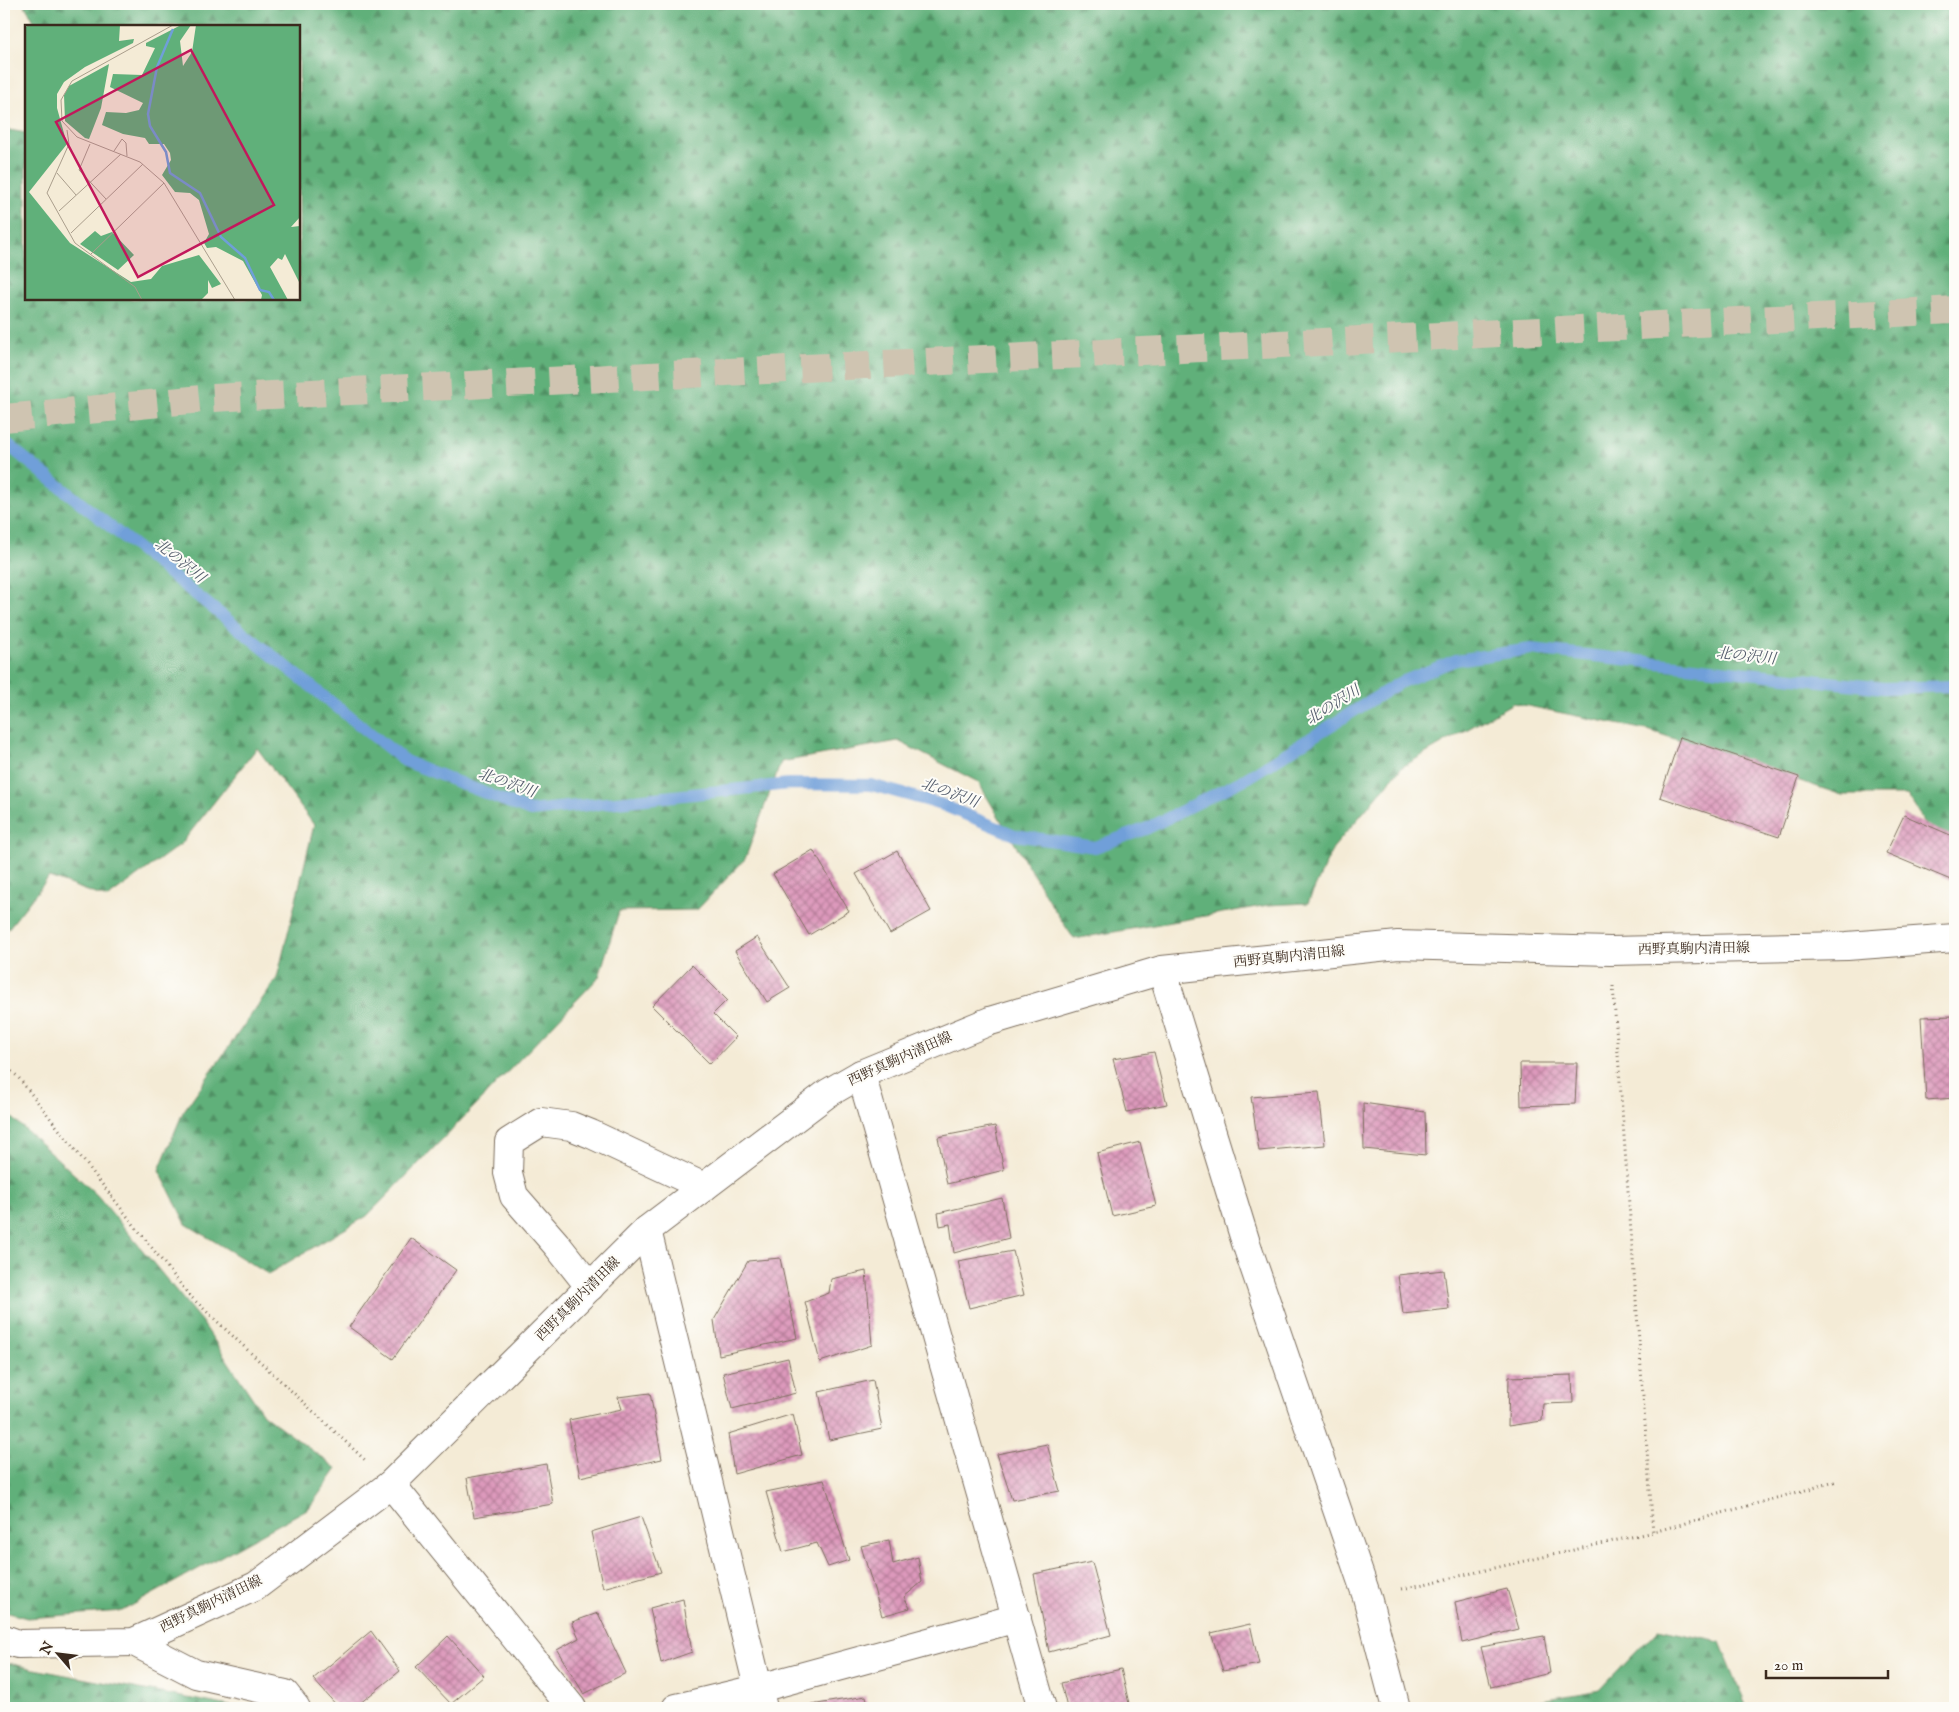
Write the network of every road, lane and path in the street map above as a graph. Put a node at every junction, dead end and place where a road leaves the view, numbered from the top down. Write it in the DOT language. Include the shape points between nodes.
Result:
graph roads {
  1 [pos="1955,938"];
  2 [pos="1610,951"];
  3 [pos="1162,970"];
  4 [pos="4,1065"];
  5 [pos="861,1074"];
  6 [pos="704,1188"];
  7 [pos="647,1230"];
  8 [pos="590,1287"];
  9 [pos="1838,1481"];
  10 [pos="391,1484"];
  11 [pos="1653,1532"];
  12 [pos="1367,1597"];
  13 [pos="1017,1618"];
  14 [pos="4,1639"];
  15 [pos="134,1642"];
  16 [pos="759,1699"];
  17 [pos="296,1708"];
  18 [pos="572,1708"];
  19 [pos="676,1708"];
  20 [pos="1042,1708"];
  21 [pos="1396,1708"];
  1 -- 2 [label="street, 西野真駒内清田線" via="1847,946"];
  2 -- 3 [label="street, 西野真駒内清田線" via="1398,945"];
  2 -- 11 [label="path"];
  3 -- 5 [label="street, 西野真駒内清田線" via="990,1020"];
  3 -- 12 [label="street" via="1246,1242"];
  4 -- 10 [label="path" via="18,1077 189,1295"];
  5 -- 6 [label="street, 西野真駒内清田線" via="828,1093"];
  5 -- 13 [label="street"];
  6 -- 7 [label="street, 西野真駒内清田線"];
  6 -- 8 [label="street" via="571,1126 540,1122 509,1142 508,1173 514,1196"];
  7 -- 8 [label="street, 西野真駒内清田線"];
  7 -- 16 [label="street"];
  8 -- 10 [label="street, 西野真駒内清田線"];
  9 -- 11 [label="path"];
  10 -- 15 [label="street, 西野真駒内清田線" via="256,1586"];
  10 -- 18 [label="street"];
  11 -- 12 [label="path"];
  12 -- 21 [label="street"];
  13 -- 16 [label="street"];
  13 -- 20 [label="street"];
  14 -- 15 [label="street, 西野真駒内清田線" via="18,1644"];
  15 -- 17 [label="street" via="196,1674 284,1694"];
  16 -- 19 [label="street"];
}
